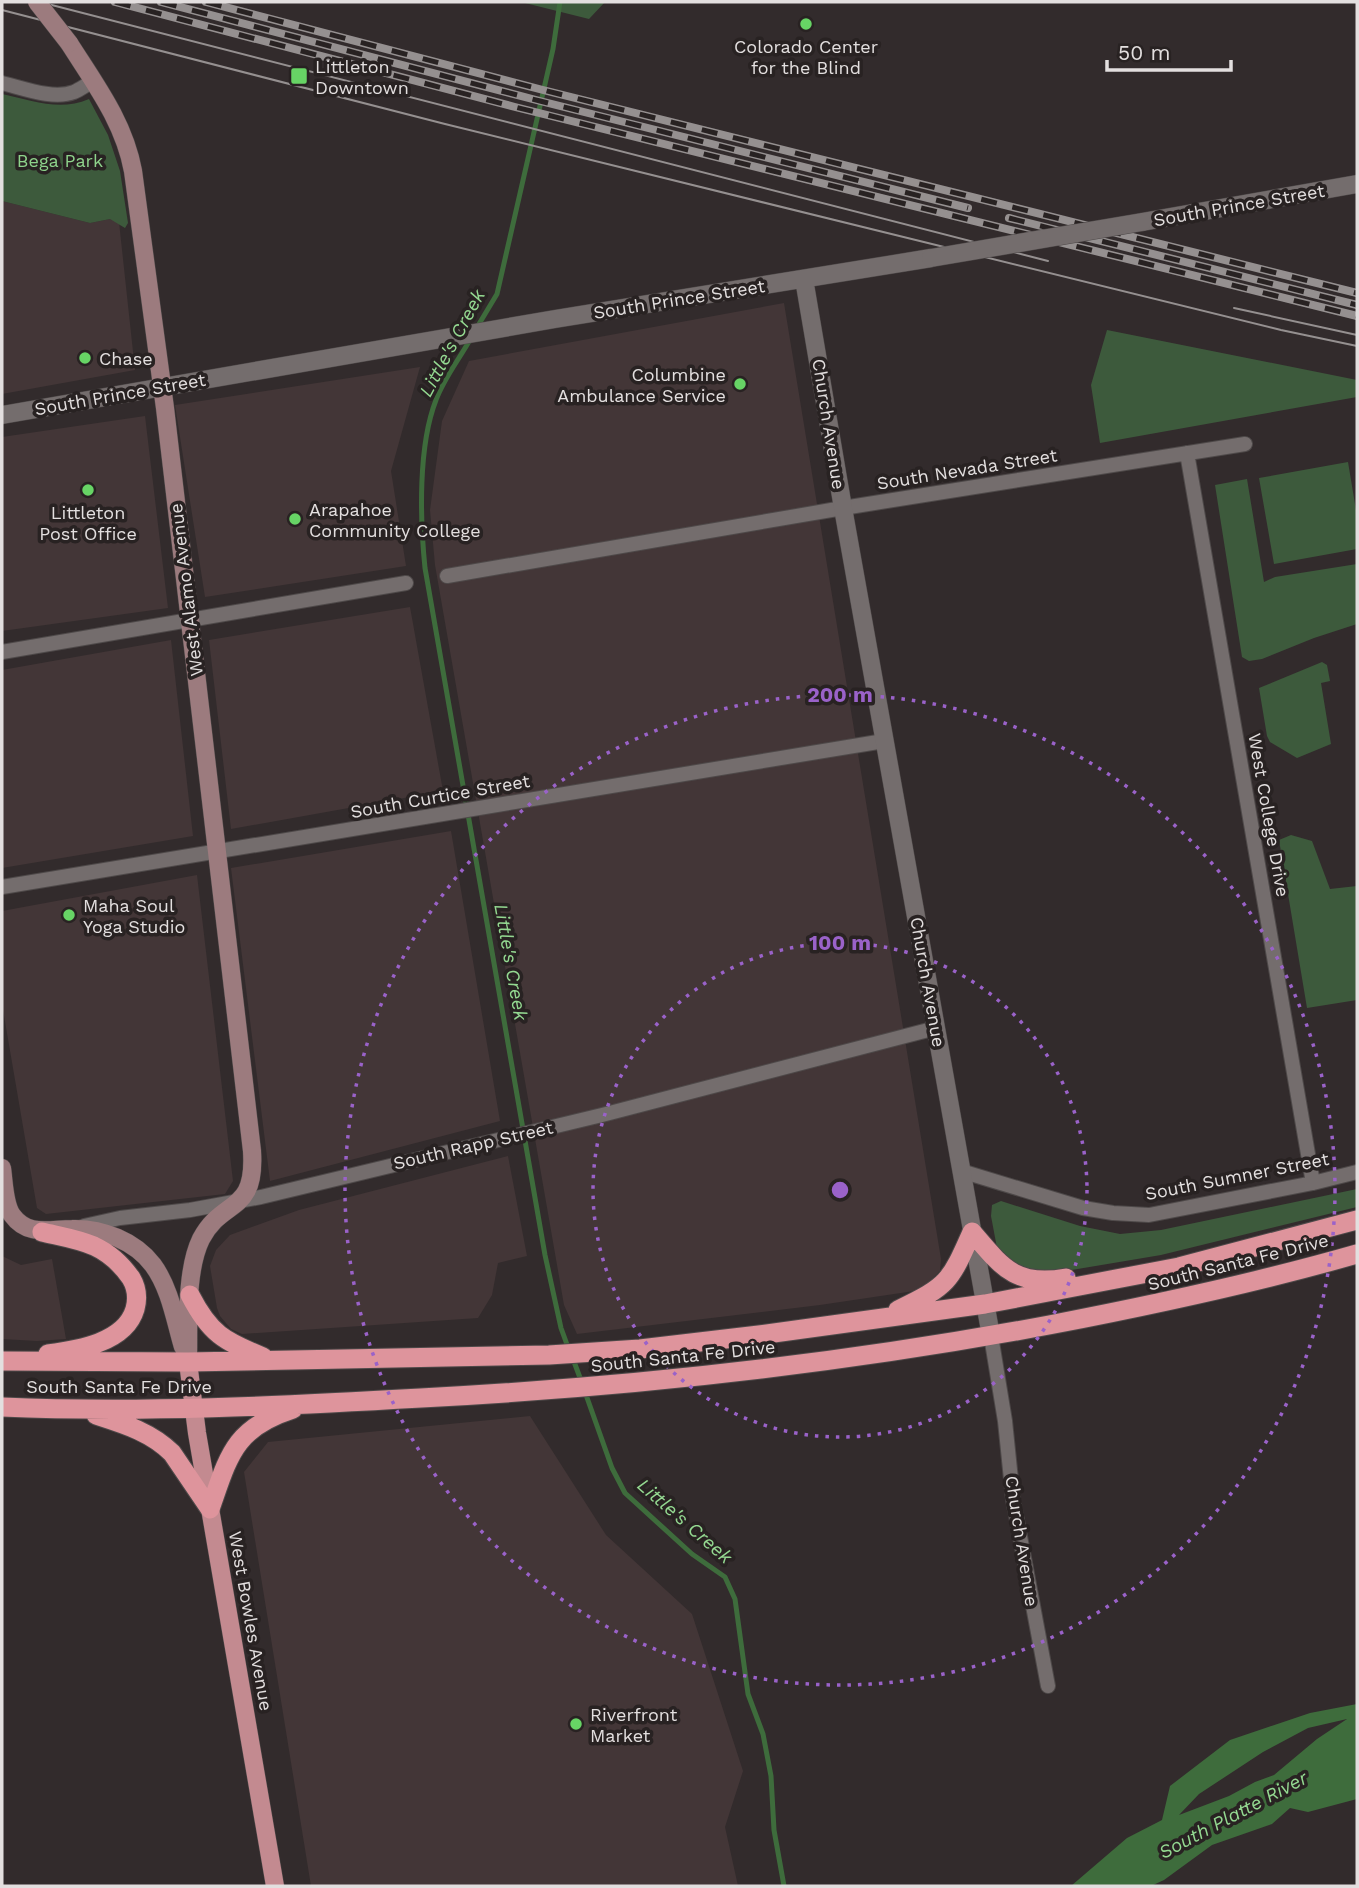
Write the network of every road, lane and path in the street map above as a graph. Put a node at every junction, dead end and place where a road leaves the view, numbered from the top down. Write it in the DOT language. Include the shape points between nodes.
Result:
graph roads {
  1 [pos="37,2"];
  2 [pos="94,81"];
  3 [pos="2,83"];
  4 [pos="1357,184"];
  5 [pos="804,279"];
  6 [pos="162,386"];
  7 [pos="2,415"];
  8 [pos="1245,444"];
  9 [pos="1187,453"];
  10 [pos="843,508"];
  11 [pos="447,576"];
  12 [pos="406,583"];
  13 [pos="189,620"];
  14 [pos="2,652"];
  15 [pos="884,741"];
  16 [pos="217,850"];
  17 [pos="2,887"];
  18 [pos="936,1028"];
  19 [pos="2,1168"];
  20 [pos="961,1171"];
  21 [pos="1357,1172"];
  22 [pos="1313,1183"];
  23 [pos="239,1201"];
  24 [pos="1357,1220"];
  25 [pos="72,1229"];
  26 [pos="41,1232"];
  27 [pos="972,1232"];
  28 [pos="1293,1238"];
  29 [pos="1357,1254"];
  30 [pos="190,1295"];
  31 [pos="985,1304"];
  32 [pos="882,1318"];
  33 [pos="990,1336"];
  34 [pos="270,1360"];
  35 [pos="2,1361"];
  36 [pos="188,1362"];
  37 [pos="311,1404"];
  38 [pos="2,1407"];
  39 [pos="75,1409"];
  40 [pos="193,1409"];
  41 [pos="211,1509"];
  42 [pos="1048,1686"];
  43 [pos="275,1886"];
  1 -- 2 [label="main road, West Alamo Avenue, bridge"];
  2 -- 3 [label="street" via="65,94"];
  2 -- 6 [label="main road, West Alamo Avenue" via="131,160"];
  4 -- 5 [label="street, South Prince Street, bridge"];
  5 -- 6 [label="street, South Prince Street"];
  5 -- 10 [label="street, Church Avenue"];
  6 -- 7 [label="street, South Prince Street"];
  6 -- 13 [label="main road, West Alamo Avenue"];
  8 -- 9 [label="street, South Nevada Street"];
  9 -- 10 [label="street, South Nevada Street"];
  9 -- 22 [label="street, West College Drive"];
  10 -- 11 [label="street, South Nevada Street"];
  10 -- 15 [label="street, Church Avenue"];
  12 -- 13 [label="street"];
  13 -- 14 [label="street"];
  13 -- 16 [label="main road, West Alamo Avenue"];
  15 -- 16 [label="street, South Curtice Street"];
  15 -- 18 [label="street, Church Avenue"];
  16 -- 17 [label="street, South Curtice Street"];
  16 -- 23 [label="main road, West Alamo Avenue" via="252,1151 252,1180"];
  18 -- 20 [label="street, Church Avenue"];
  18 -- 23 [label="street, South Rapp Street" via="602,1115"];
  19 -- 26 [label="main road" via="11,1214 24,1226"];
  20 -- 22 [label="street, South Sumner Street" via="1083,1208 1149,1215"];
  20 -- 27 [label="street, Church Avenue"];
  21 -- 22 [label="street, South Sumner Street"];
  23 -- 25 [label="street, South Rapp Street"];
  23 -- 30 [label="main road, West Bowles Avenue" via="211,1224 201,1239"];
  24 -- 28 [label="highway, South Santa Fe Drive"];
  25 -- 26 [label="main road, South Rapp Street"];
  25 -- 36 [label="main road, West Bowles Avenue" via="118,1238 149,1261 165,1287"];
  26 -- 35 [label="highway" via="94,1246 114,1259 134,1283 134,1312 125,1326 98,1343"];
  27 -- 28 [label="highway" via="1008,1272 1036,1280 1158,1260 1252,1237"];
  27 -- 31 [label="street, Church Avenue"];
  27 -- 32 [label="highway" via="946,1283"];
  28 -- 31 [label="highway, South Santa Fe Drive" via="1180,1267"];
  29 -- 33 [label="highway, South Santa Fe Drive" via="1186,1299"];
  30 -- 34 [label="highway" via="212,1329"];
  30 -- 36 [label="main road, West Bowles Avenue"];
  31 -- 32 [label="highway, South Santa Fe Drive"];
  31 -- 33 [label="street, Church Avenue"];
  32 -- 34 [label="highway, South Santa Fe Drive" via="598,1352"];
  33 -- 37 [label="highway, South Santa Fe Drive" via="764,1370 608,1386"];
  33 -- 42 [label="street, Church Avenue" via="1013,1499"];
  34 -- 36 [label="highway, South Santa Fe Drive"];
  35 -- 36 [label="highway, South Santa Fe Drive"];
  36 -- 40 [label="main road, West Bowles Avenue"];
  37 -- 40 [label="highway, South Santa Fe Drive"];
  37 -- 41 [label="highway" via="265,1421 241,1438 225,1464"];
  38 -- 39 [label="highway, South Santa Fe Drive"];
  39 -- 40 [label="highway, South Santa Fe Drive"];
  39 -- 41 [label="highway" via="145,1432 165,1445"];
  40 -- 41 [label="main road, West Bowles Avenue"];
  41 -- 43 [label="main road, West Bowles Avenue"];
}
